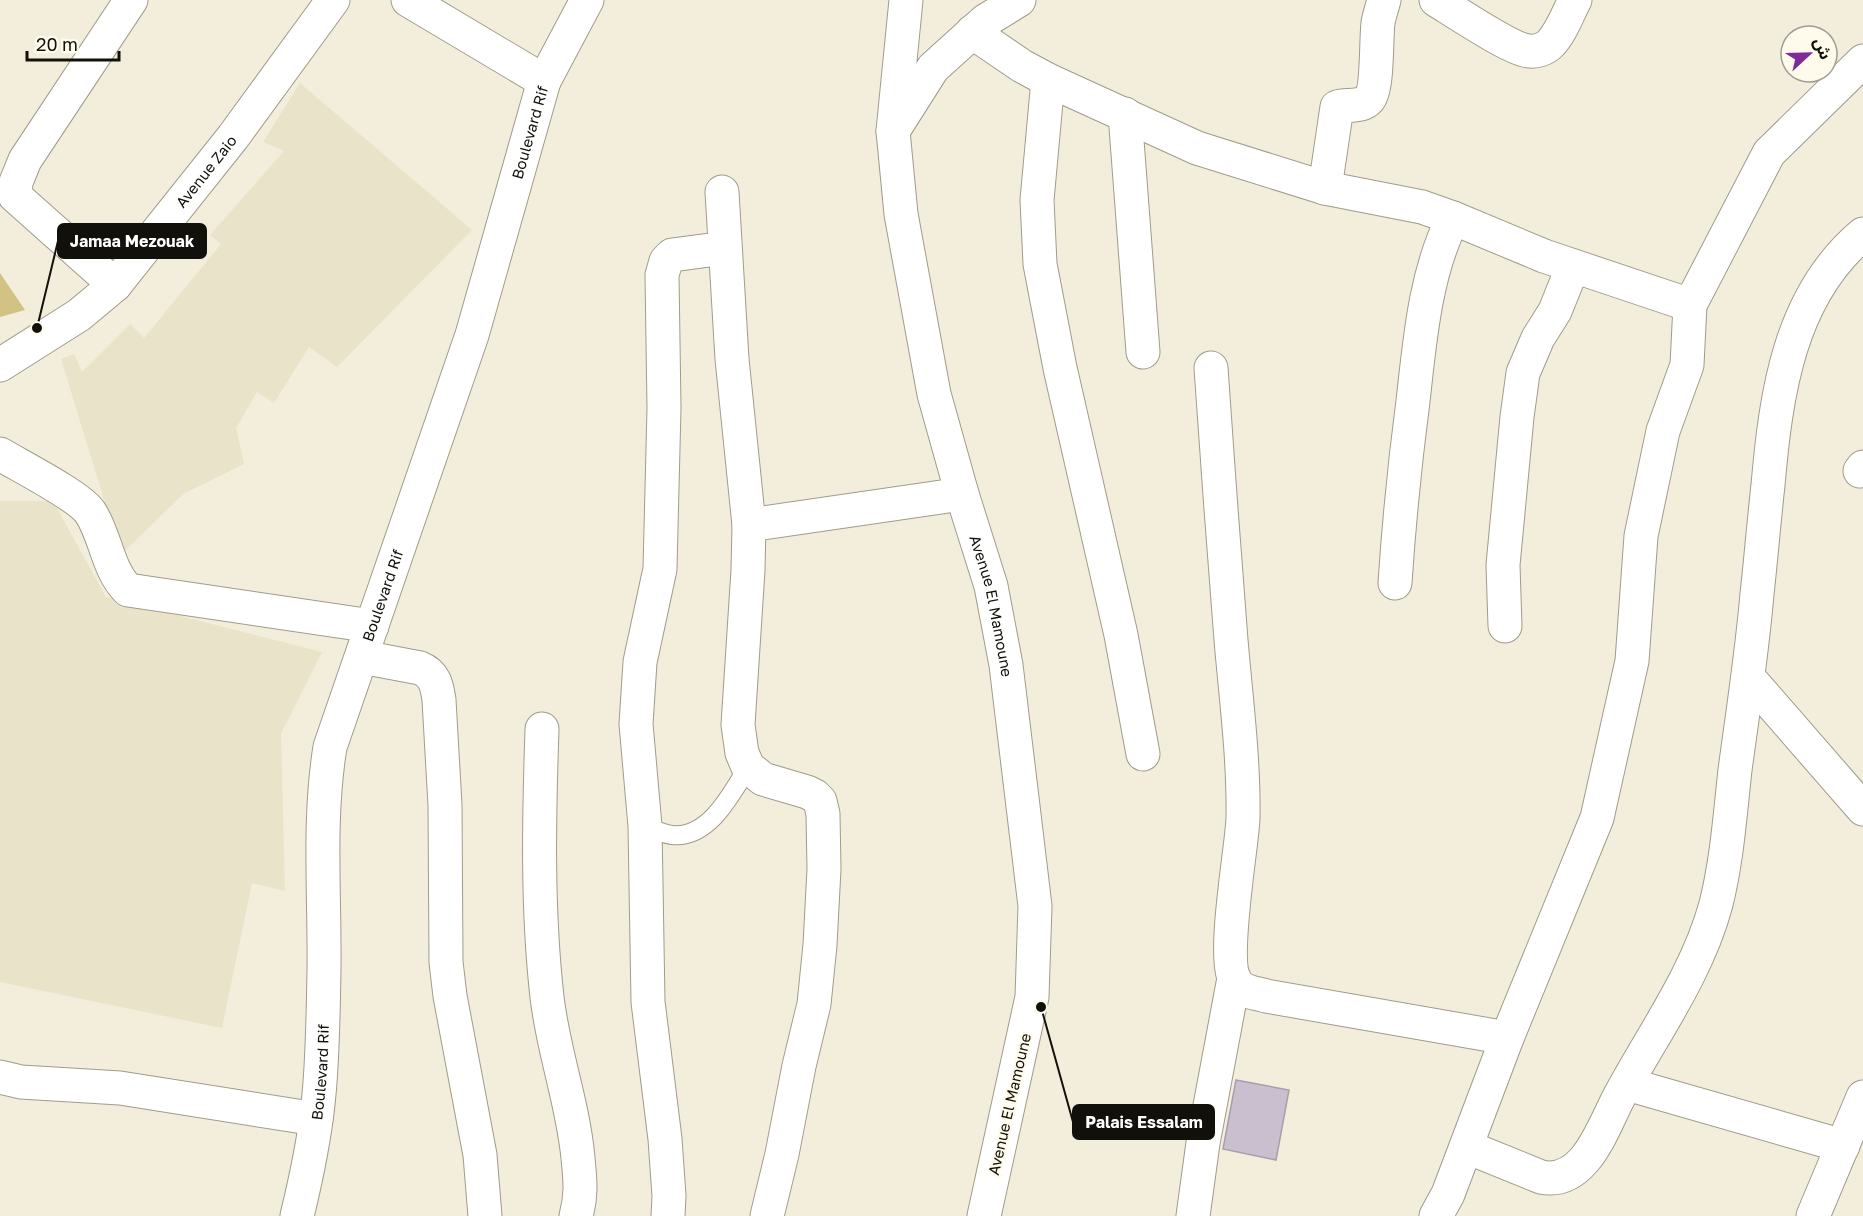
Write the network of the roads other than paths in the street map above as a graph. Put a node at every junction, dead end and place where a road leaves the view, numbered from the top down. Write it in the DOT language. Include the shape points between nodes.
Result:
graph roads {
  1 [pos="333,0"];
  2 [pos="408,0"];
  3 [pos="587,0"];
  4 [pos="906,0"];
  5 [pos="1019,0"];
  6 [pos="1384,0"];
  7 [pos="1436,0"];
  8 [pos="1575,0"];
  9 [pos="119,4"];
  10 [pos="972,32"];
  11 [pos="1863,61"];
  12 [pos="1048,80"];
  13 [pos="544,81"];
  14 [pos="1125,114"];
  15 [pos="893,131"];
  16 [pos="1325,188"];
  17 [pos="722,192"];
  18 [pos="1453,218"];
  19 [pos="1863,234"];
  20 [pos="725,248"];
  21 [pos="1573,266"];
  22 [pos="115,285"];
  23 [pos="1690,305"];
  24 [pos="1143,352"];
  25 [pos="0,365"];
  26 [pos="1211,368"];
  27 [pos="0,454"];
  28 [pos="962,494"];
  29 [pos="748,525"];
  30 [pos="1395,584"];
  31 [pos="1505,626"];
  32 [pos="367,641"];
  33 [pos="1748,677"];
  34 [pos="542,729"];
  35 [pos="1143,754"];
  36 [pos="748,767"];
  37 [pos="1863,809"];
  38 [pos="645,826"];
  39 [pos="1234,978"];
  40 [pos="1508,1038"];
  41 [pos="0,1077"];
  42 [pos="1627,1084"];
  43 [pos="1863,1097"];
  44 [pos="316,1119"];
  45 [pos="1843,1146"];
  46 [pos="1467,1147"];
  47 [pos="297,1216"];
  48 [pos="485,1216"];
  49 [pos="576,1216"];
  50 [pos="668,1216"];
  51 [pos="767,1216"];
  52 [pos="984,1216"];
  53 [pos="1192,1216"];
  54 [pos="1437,1216"];
  55 [pos="1813,1216"];
  1 -- 22 [label="street, Avenue Zaio" via="199,181"];
  2 -- 13 [label="street"];
  3 -- 13 [label="street, Boulevard Rif"];
  4 -- 15 [label="street, Avenue El Mamoune"];
  5 -- 10 [label="street"];
  6 -- 16 [label="street" via="1371,94 1360,104 1337,107"];
  7 -- 8 [label="street" via="1508,43 1536,51 1550,45"];
  9 -- 22 [label="street" via="25,160 15,196"];
  10 -- 12 [label="street"];
  10 -- 15 [label="street" via="933,68"];
  11 -- 23 [label="street" via="1769,153"];
  12 -- 14 [label="street"];
  12 -- 35 [label="street" via="1037,200 1040,264"];
  13 -- 32 [label="street, Boulevard Rif" via="472,335"];
  14 -- 16 [label="street" via="1197,148"];
  14 -- 24 [label="street"];
  15 -- 28 [label="street, Avenue El Mamoune" via="901,214 934,394"];
  16 -- 18 [label="street" via="1422,207"];
  17 -- 20 [label="street"];
  18 -- 21 [label="street"];
  18 -- 30 [label="street" via="1433,268 1424,317 1399,514"];
  19 -- 33 [label="street" via="1845,249 1825,275 1801,318 1786,359 1773,424"];
  20 -- 29 [label="street"];
  20 -- 38 [label="street" via="672,255 662,275 660,569 637,691"];
  21 -- 23 [label="street"];
  21 -- 31 [label="street" via="1523,373 1503,565"];
  22 -- 25 [label="street, Avenue Zaio" via="79,315"];
  23 -- 40 [label="street" via="1687,365 1663,431 1641,536 1632,661 1597,818"];
  26 -- 39 [label="street" via="1242,764 1243,820 1230,963"];
  27 -- 32 [label="street" via="83,505 100,530 116,572 128,590"];
  28 -- 29 [label="street"];
  28 -- 52 [label="street, Avenue El Mamoune" via="990,586 1005,665 1035,906 1032,997"];
  29 -- 36 [label="street" via="738,725"];
  32 -- 44 [label="street, Boulevard Rif" via="330,747 324,785 323,1031"];
  32 -- 48 [label="street" via="428,671 436,684 446,805 446,962 480,1155"];
  33 -- 37 [label="street"];
  33 -- 42 [label="street" via="1724,868 1715,906 1696,960"];
  34 -- 49 [label="street" via="538,842 543,943 550,1021 575,1134 582,1196"];
  36 -- 38 [label="lane" via="718,810 691,833 672,835"];
  36 -- 51 [label="street" via="764,779 815,796 823,814 820,945 814,1004"];
  38 -- 50 [label="street" via="648,1002 664,1130"];
  39 -- 40 [label="street" via="1243,989 1266,996"];
  39 -- 53 [label="street"];
  40 -- 46 [label="street"];
  41 -- 44 [label="street" via="21,1082 120,1088"];
  42 -- 45 [label="street"];
  42 -- 46 [label="street" via="1594,1146 1578,1167 1563,1177 1541,1177"];
  43 -- 45 [label="street"];
  44 -- 47 [label="street, Boulevard Rif"];
  45 -- 55 [label="street"];
  46 -- 54 [label="street"];
}
